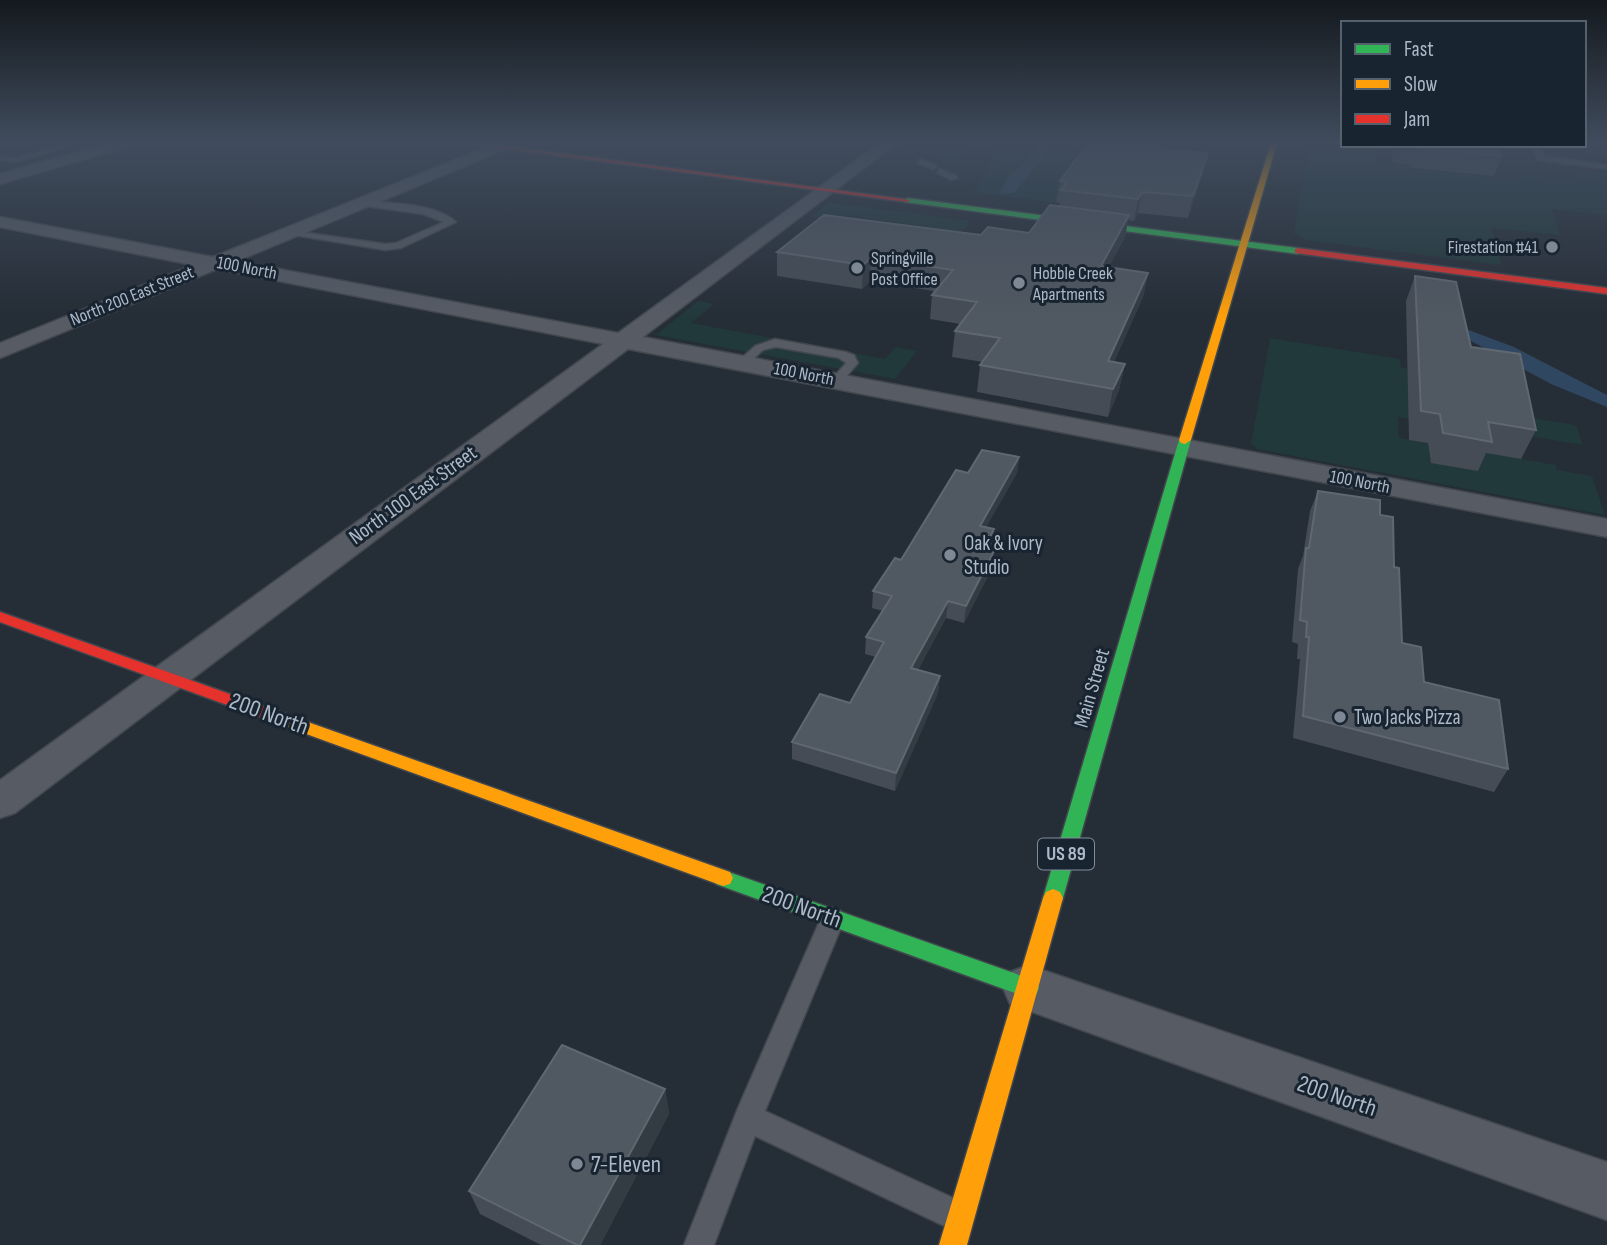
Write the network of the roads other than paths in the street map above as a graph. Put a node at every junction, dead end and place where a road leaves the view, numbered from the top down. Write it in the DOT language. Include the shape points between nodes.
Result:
graph roads {
  1 [pos="366,201"];
  2 [pos="812,201"];
  3 [pos="912,201"];
  4 [pos="1256,201"];
  5 [pos="361,203"];
  6 [pos="0,222"];
  7 [pos="287,233"];
  8 [pos="1242,244"];
  9 [pos="215,262"];
  10 [pos="1607,291"];
  11 [pos="623,341"];
  12 [pos="0,351"];
  13 [pos="1183,448"];
  14 [pos="1607,528"];
  15 [pos="0,617"];
  16 [pos="167,677"];
  17 [pos="0,802"];
  18 [pos="833,918"];
  19 [pos="1028,988"];
  20 [pos="748,1118"];
  21 [pos="1607,1191"];
  22 [pos="961,1217"];
  23 [pos="699,1245"];
  24 [pos="953,1245"];
  1 -- 5 [label="street, North 200 East Street"];
  2 -- 11 [label="street, North 100 East Street"];
  3 -- 8 [label="street"];
  4 -- 8 [label="street, Main Street / US 89"];
  5 -- 7 [label="street, North 200 East Street"];
  5 -- 7 [label="lane" via="433,214 451,222 398,246 385,247"];
  6 -- 9 [label="street, 100 North"];
  7 -- 9 [label="street, North 200 East Street"];
  8 -- 10 [label="street"];
  8 -- 13 [label="street, Main Street / US 89"];
  9 -- 11 [label="street, 100 North"];
  9 -- 12 [label="street, North 200 East Street"];
  11 -- 13 [label="street, 100 North"];
  11 -- 16 [label="street, North 100 East Street"];
  13 -- 14 [label="street, 100 North"];
  13 -- 19 [label="street, Main Street / US 89"];
  15 -- 16 [label="street, 200 North"];
  16 -- 17 [label="street, North 100 East Street"];
  16 -- 18 [label="street, 200 North"];
  18 -- 19 [label="street, 200 North"];
  18 -- 20 [label="lane"];
  19 -- 21 [label="street, 200 North"];
  19 -- 22 [label="street, Main Street / US 89"];
  20 -- 22 [label="lane"];
  20 -- 23 [label="lane"];
  22 -- 24 [label="street, Main Street / US 89"];
}
